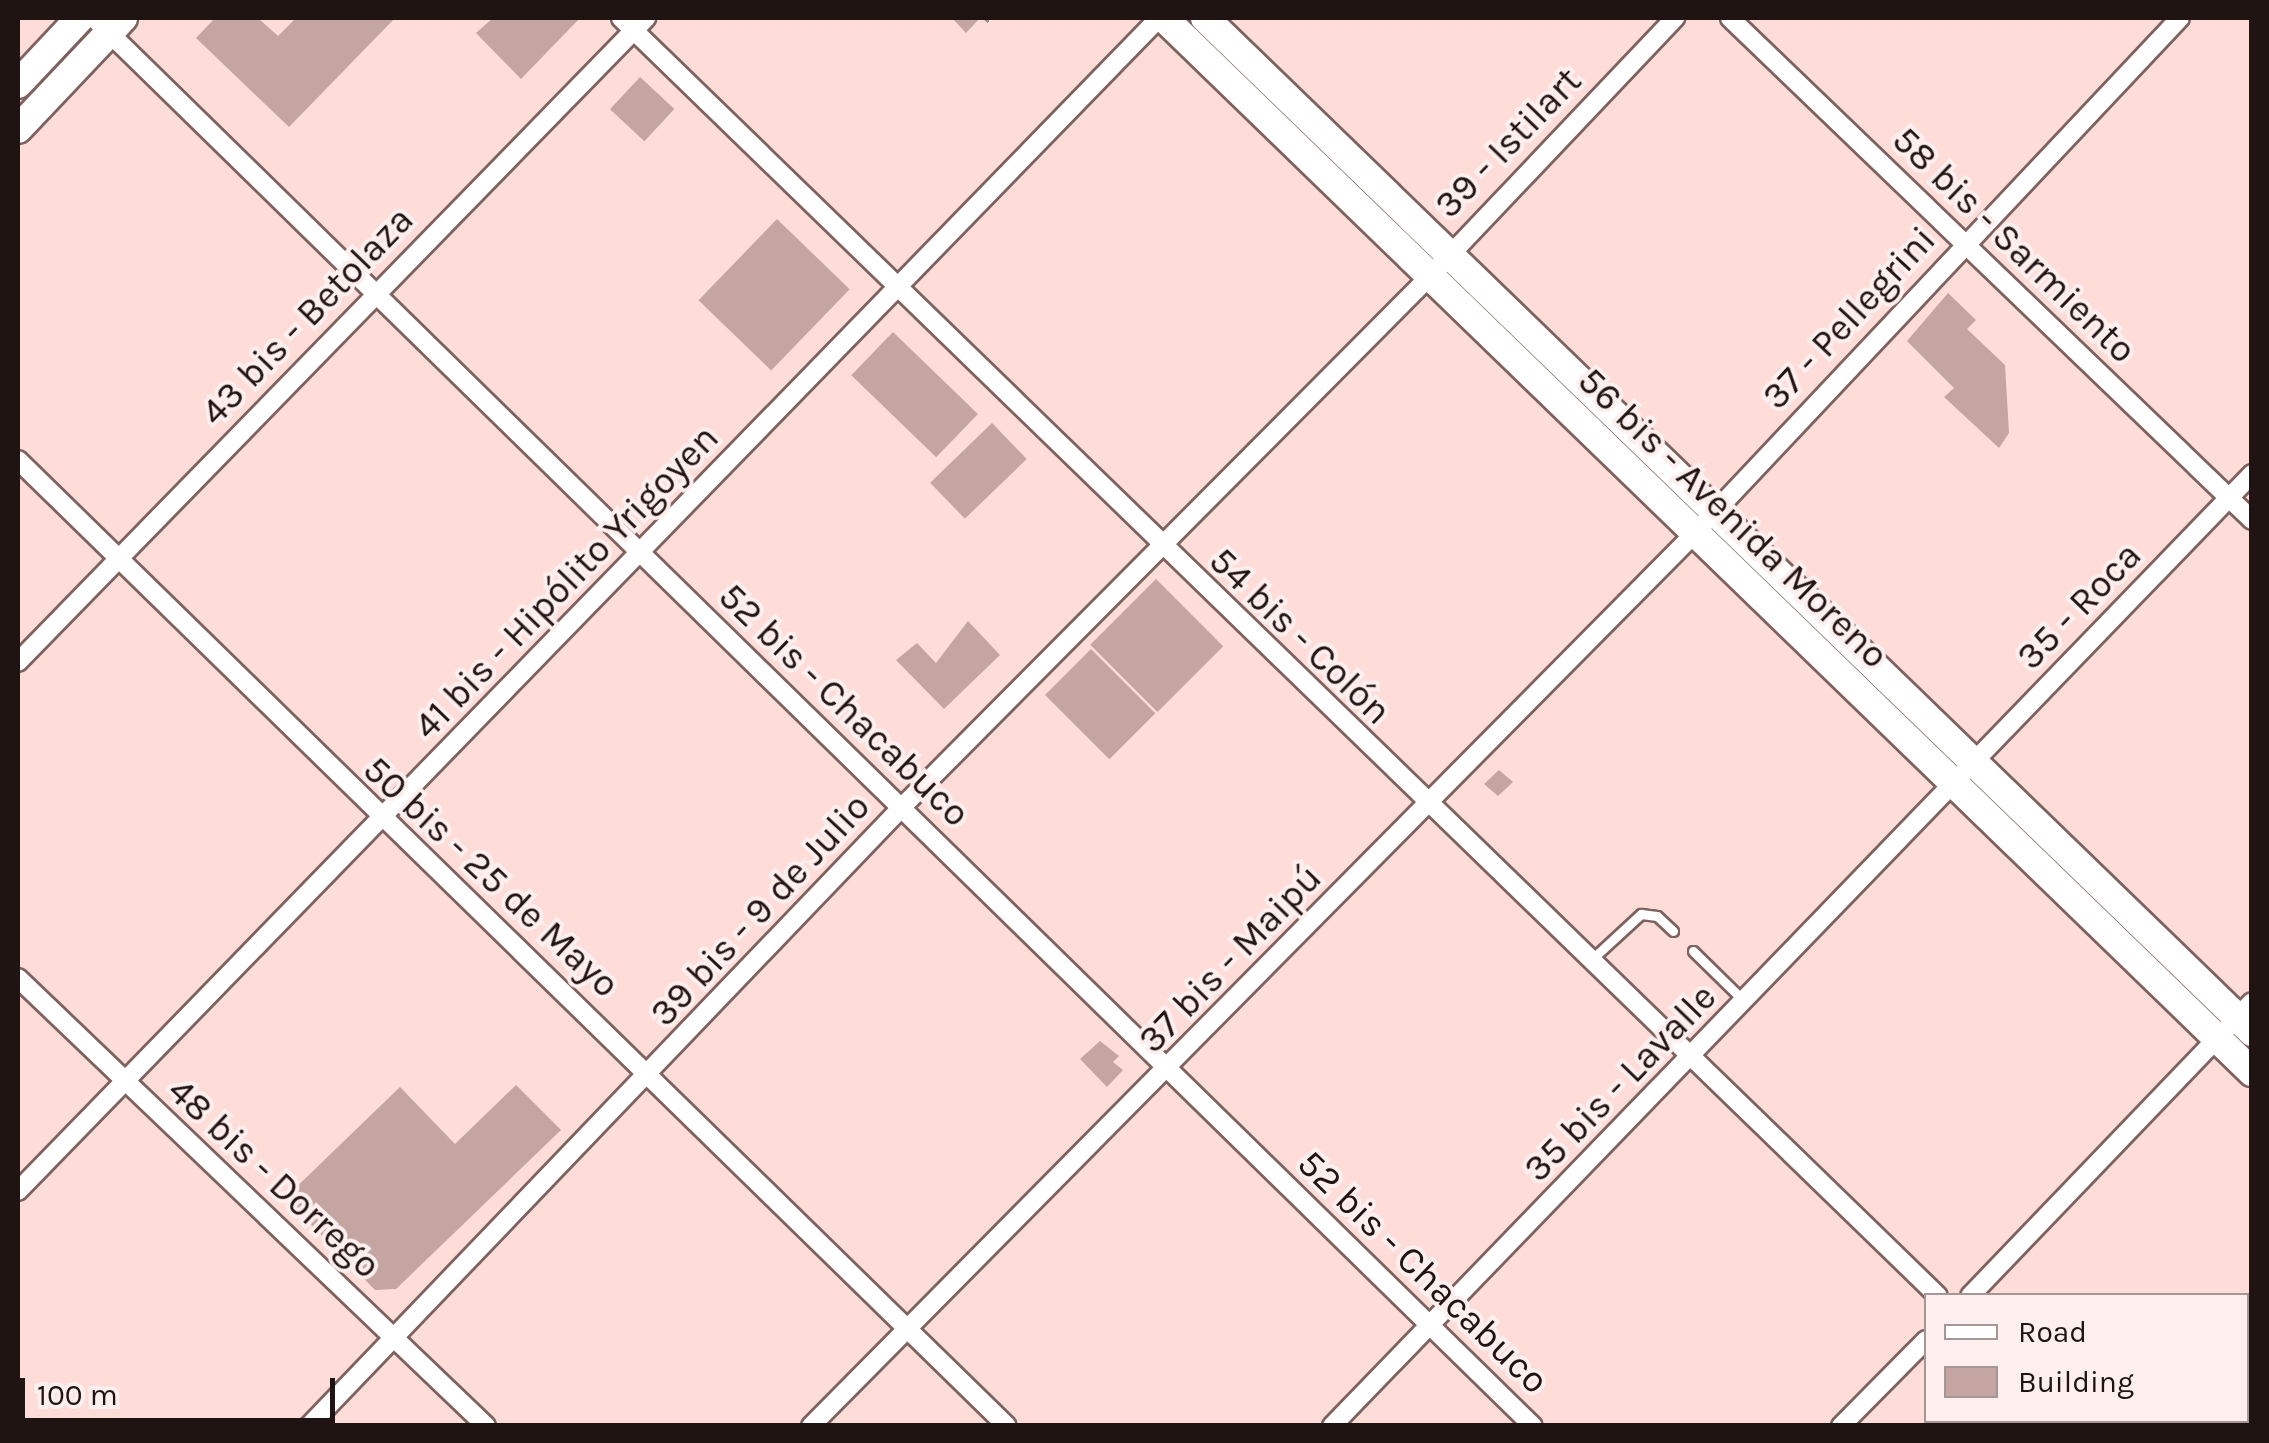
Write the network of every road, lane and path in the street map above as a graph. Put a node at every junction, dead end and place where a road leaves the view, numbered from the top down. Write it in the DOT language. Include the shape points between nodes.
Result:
graph roads {
  1 [pos="80,18"];
  2 [pos="984,18"];
  3 [pos="1161,18"];
  4 [pos="1204,18"];
  5 [pos="1674,18"];
  6 [pos="1730,18"];
  7 [pos="2180,18"];
  8 [pos="108,22"];
  9 [pos="634,22"];
  10 [pos="994,26"];
  11 [pos="18,84"];
  12 [pos="18,129"];
  13 [pos="1965,242"];
  14 [pos="1450,249"];
  15 [pos="1433,274"];
  16 [pos="898,288"];
  17 [pos="372,293"];
  18 [pos="18,460"];
  19 [pos="2252,474"];
  20 [pos="2230,498"];
  21 [pos="1713,513"];
  22 [pos="2252,520"];
  23 [pos="1693,535"];
  24 [pos="1160,544"];
  25 [pos="641,552"];
  26 [pos="120,560"];
  27 [pos="18,662"];
  28 [pos="1964,775"];
  29 [pos="1425,803"];
  30 [pos="902,806"];
  31 [pos="380,820"];
  32 [pos="1674,931"];
  33 [pos="1693,950"];
  34 [pos="1590,961"];
  35 [pos="18,978"];
  36 [pos="1744,1001"];
  37 [pos="2247,1017"];
  38 [pos="2219,1039"];
  39 [pos="1690,1056"];
  40 [pos="1171,1069"];
  41 [pos="2252,1072"];
  42 [pos="652,1073"];
  43 [pos="123,1080"];
  44 [pos="18,1191"];
  45 [pos="1935,1293"];
  46 [pos="1973,1293"];
  47 [pos="906,1328"];
  48 [pos="1429,1328"];
  49 [pos="396,1337"];
  50 [pos="1924,1342"];
  51 [pos="308,1426"];
  52 [pos="486,1426"];
  53 [pos="811,1426"];
  54 [pos="1006,1426"];
  55 [pos="1332,1426"];
  56 [pos="1533,1426"];
  57 [pos="1841,1426"];
  1 -- 11 [label="main road"];
  2 -- 10 [label="path"];
  3 -- 15 [label="main road, 56 bis - Avenida Moreno"];
  3 -- 16 [label="street, 41 bis - Hipólito Yrigoyen"];
  4 -- 14 [label="main road, 56 bis - Avenida Moreno"];
  5 -- 14 [label="street, 39 - Istilart"];
  6 -- 13 [label="street, 58 bis - Sarmiento"];
  7 -- 13 [label="street, 37 - Pellegrini"];
  8 -- 12 [label="main road"];
  8 -- 17 [label="street, 52 bis - Chacabuco"];
  9 -- 16 [label="street, 54 bis - Colón"];
  9 -- 17 [label="street, 43 bis - Betolaza"];
  13 -- 20 [label="street, 58 bis - Sarmiento"];
  13 -- 21 [label="street, 37 - Pellegrini"];
  14 -- 15 [label="street, 39 - Istilart"];
  14 -- 21 [label="main road, 56 bis - Avenida Moreno"];
  15 -- 23 [label="main road, 56 bis - Avenida Moreno"];
  15 -- 24 [label="street, 39 bis - 9 de Julio"];
  16 -- 24 [label="street, 54 bis - Colón"];
  16 -- 25 [label="street, 41 bis - Hipólito Yrigoyen"];
  17 -- 25 [label="street, 52 bis - Chacabuco"];
  17 -- 26 [label="street, 43 bis - Betolaza"];
  18 -- 26 [label="street, 50 bis - 25 de Mayo"];
  19 -- 20 [label="street, 35 - Roca"];
  20 -- 22 [label="street, 58 bis - Sarmiento"];
  20 -- 28 [label="street, 35 - Roca"];
  21 -- 23 [label="street, 37 - Pellegrini"];
  21 -- 28 [label="main road, 56 bis - Avenida Moreno"];
  23 -- 28 [label="main road, 56 bis - Avenida Moreno"];
  23 -- 29 [label="street, 37 bis - Maipú"];
  24 -- 29 [label="street, 54 bis - Colón"];
  24 -- 30 [label="street, 39 bis - 9 de Julio"];
  25 -- 30 [label="street, 52 bis - Chacabuco"];
  25 -- 31 [label="street, 41 bis - Hipólito Yrigoyen"];
  26 -- 27 [label="street, 43 bis - Betolaza"];
  26 -- 31 [label="street, 50 bis - 25 de Mayo"];
  28 -- 36 [label="street, 35 bis - Lavalle"];
  28 -- 37 [label="main road, 56 bis - Avenida Moreno"];
  28 -- 38 [label="main road, 56 bis - Avenida Moreno"];
  29 -- 34 [label="street, 54 bis - Colón"];
  29 -- 40 [label="street, 37 bis - Maipú"];
  30 -- 40 [label="street, 52 bis - Chacabuco"];
  30 -- 42 [label="street, 39 bis - 9 de Julio"];
  31 -- 42 [label="street, 50 bis - 25 de Mayo"];
  31 -- 43 [label="street, 41 bis - Hipólito Yrigoyen"];
  32 -- 34 [label="lane" via="1657,916 1641,914"];
  33 -- 36 [label="lane"];
  34 -- 39 [label="street, 54 bis - Colón"];
  35 -- 43 [label="street, 48 bis - Dorrego"];
  36 -- 39 [label="street, 35 bis - Lavalle"];
  37 -- 38 [label="street"];
  38 -- 41 [label="main road, 56 bis - Avenida Moreno"];
  38 -- 46 [label="street"];
  39 -- 45 [label="street, 54 bis - Colón"];
  39 -- 48 [label="street, 35 bis - Lavalle"];
  40 -- 47 [label="street, 37 bis - Maipú"];
  40 -- 48 [label="street, 52 bis - Chacabuco"];
  42 -- 47 [label="street, 50 bis - 25 de Mayo"];
  42 -- 49 [label="street, 39 bis - 9 de Julio"];
  43 -- 44 [label="street, 41 bis - Hipólito Yrigoyen"];
  43 -- 49 [label="street, 48 bis - Dorrego"];
  47 -- 53 [label="street, 37 bis - Maipú"];
  47 -- 54 [label="street, 50 bis - 25 de Mayo"];
  48 -- 55 [label="street, 35 bis - Lavalle"];
  48 -- 56 [label="street, 52 bis - Chacabuco"];
  49 -- 51 [label="street, 39 bis - 9 de Julio"];
  49 -- 52 [label="street, 48 bis - Dorrego"];
  50 -- 57 [label="street"];
}
